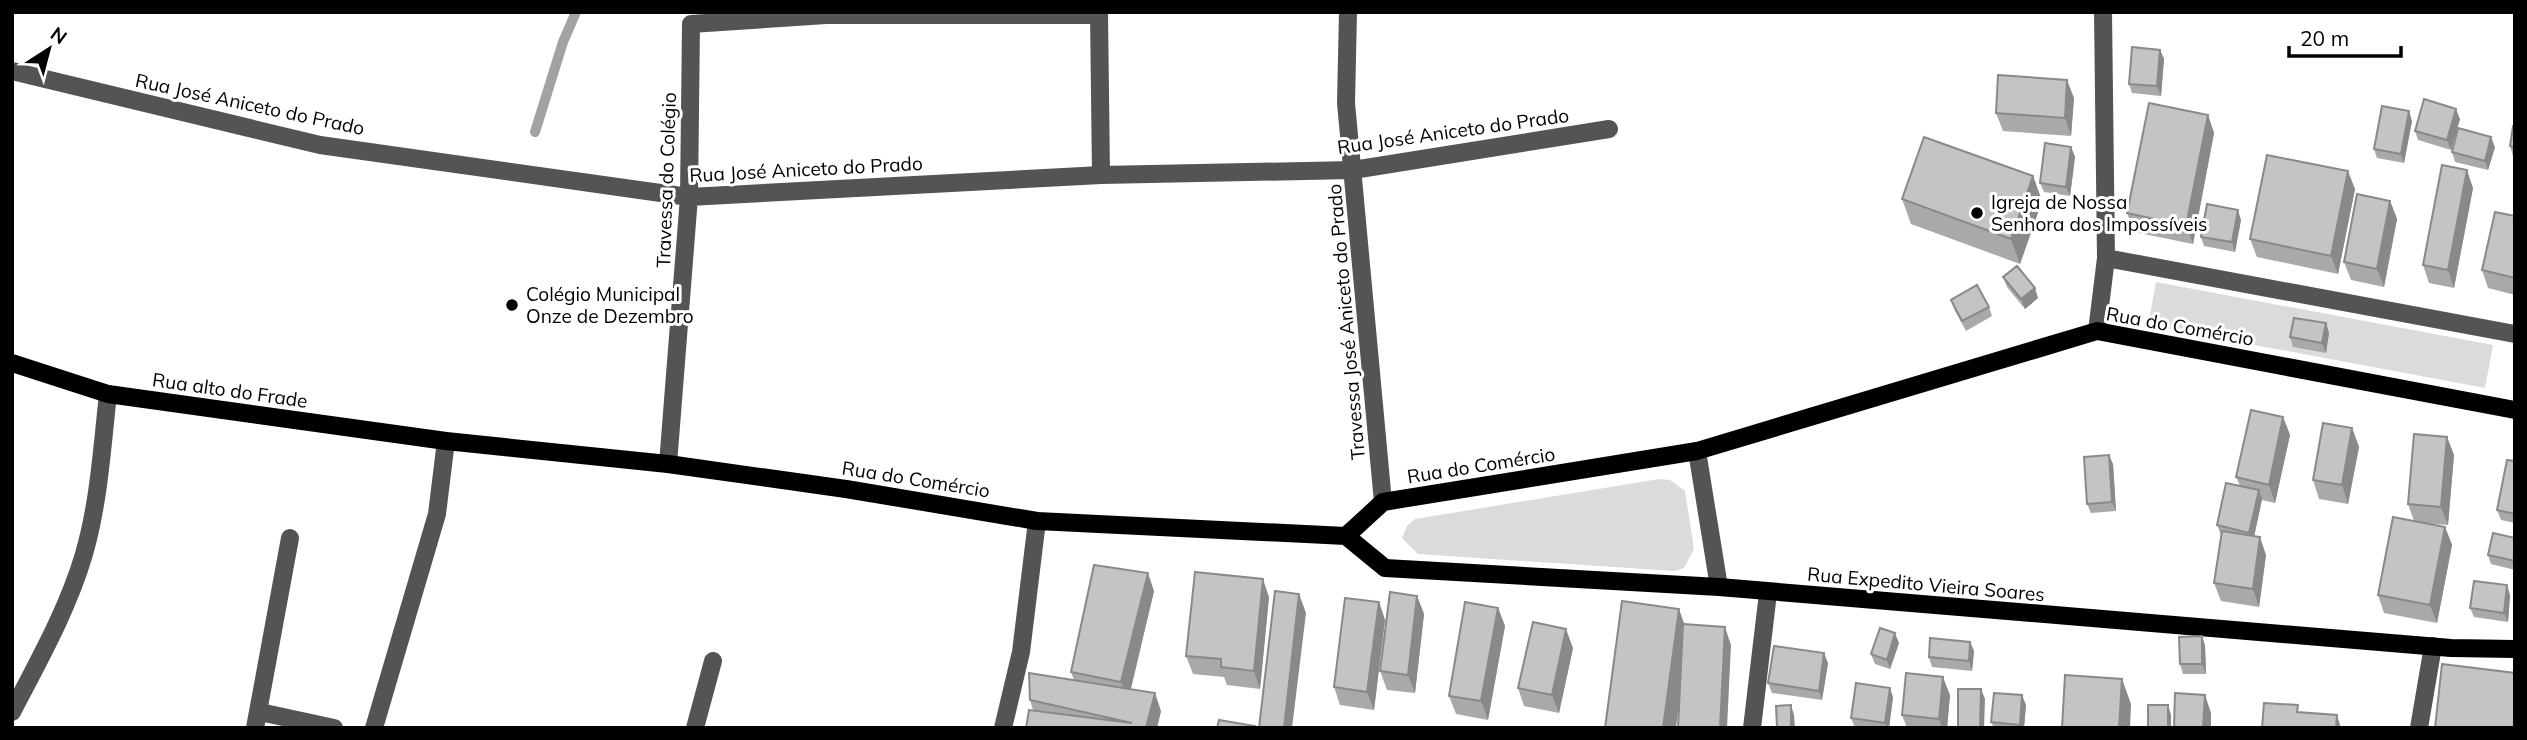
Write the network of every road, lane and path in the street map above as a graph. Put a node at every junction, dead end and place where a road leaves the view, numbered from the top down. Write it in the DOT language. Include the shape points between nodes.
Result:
graph roads {
  1 [pos="1348,12"];
  2 [pos="2103,12"];
  3 [pos="826,14"];
  4 [pos="1099,14"];
  5 [pos="12,71"];
  6 [pos="1609,129"];
  7 [pos="1353,170"];
  8 [pos="1101,175"];
  9 [pos="689,197"];
  10 [pos="2106,258"];
  11 [pos="2096,331"];
  12 [pos="2515,334"];
  13 [pos="12,363"];
  14 [pos="108,394"];
  15 [pos="2515,410"];
  16 [pos="446,440"];
  17 [pos="1697,451"];
  18 [pos="668,464"];
  19 [pos="1383,502"];
  20 [pos="1037,521"];
  21 [pos="1346,536"];
  22 [pos="290,538"];
  23 [pos="1719,587"];
  24 [pos="1768,593"];
  25 [pos="2433,646"];
  26 [pos="2515,649"];
  27 [pos="713,661"];
  28 [pos="12,712"];
  29 [pos="257,720"];
  30 [pos="334,728"];
  31 [pos="374,728"];
  32 [pos="695,728"];
  33 [pos="1003,728"];
  34 [pos="1752,728"];
  35 [pos="2419,728"];
  1 -- 7 [label="street, Travessa José Aniceto do Prado" via="1346,103"];
  2 -- 10 [label="street"];
  3 -- 4 [label="street"];
  3 -- 9 [label="street, Travessa do Colégio" via="691,24"];
  4 -- 8 [label="street"];
  5 -- 9 [label="street, Rua José Aniceto do Prado" via="320,145"];
  6 -- 7 [label="street, Rua José Aniceto do Prado"];
  7 -- 8 [label="street, Rua José Aniceto do Prado"];
  7 -- 19 [label="street, Travessa José Aniceto do Prado"];
  8 -- 9 [label="street, Rua José Aniceto do Prado"];
  9 -- 18 [label="street, Travessa do Colégio"];
  10 -- 11 [label="street"];
  10 -- 12 [label="street"];
  11 -- 15 [label="main road, Rua do Comércio"];
  11 -- 17 [label="main road, Rua do Comércio"];
  13 -- 14 [label="main road, Rua alto do Frade"];
  14 -- 16 [label="main road, Rua alto do Frade"];
  14 -- 28 [label="street" via="98,486 83,556"];
  16 -- 18 [label="main road, Rua do Comércio"];
  16 -- 31 [label="street" via="437,514"];
  17 -- 19 [label="main road, Rua do Comércio"];
  17 -- 23 [label="street"];
  18 -- 20 [label="main road, Rua do Comércio"];
  19 -- 21 [label="main road"];
  20 -- 21 [label="main road, Rua do Comércio"];
  20 -- 33 [label="street" via="1021,652"];
  21 -- 23 [label="main road, Rua Expedito Vieira Soares" via="1385,568"];
  22 -- 29 [label="street"];
  23 -- 24 [label="main road, Rua Expedito Vieira Soares"];
  24 -- 25 [label="main road, Rua Expedito Vieira Soares"];
  24 -- 34 [label="street"];
  25 -- 26 [label="main road, Rua Expedito Vieira Soares"];
  25 -- 35 [label="street"];
  27 -- 32 [label="street"];
  29 -- 30 [label="street"];
}
